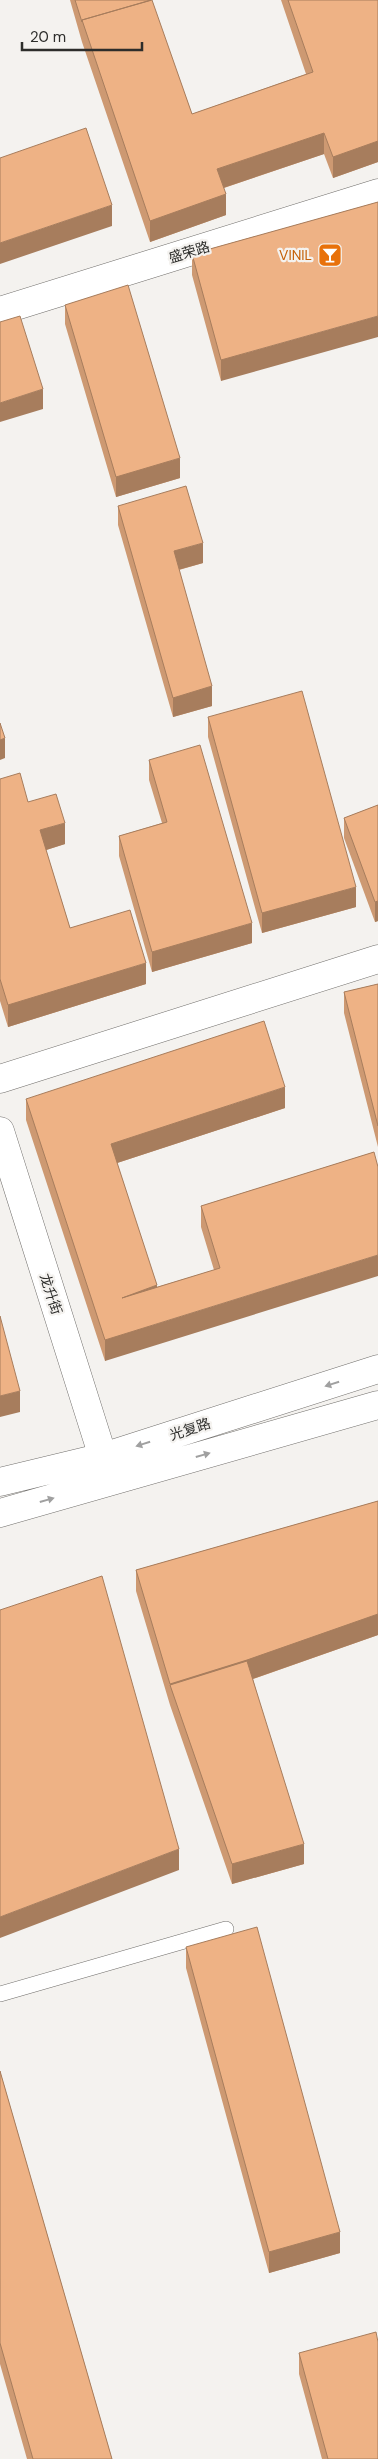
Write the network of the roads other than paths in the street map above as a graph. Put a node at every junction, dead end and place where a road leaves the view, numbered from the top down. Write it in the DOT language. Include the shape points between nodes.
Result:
graph roads {
  1 [pos="378,193"];
  2 [pos="0,311"];
  3 [pos="378,958"];
  4 [pos="0,1079"];
  5 [pos="0,1131"];
  6 [pos="378,1370"];
  7 [pos="378,1405"];
  8 [pos="103,1457"];
  9 [pos="0,1482"];
  10 [pos="0,1513"];
  11 [pos="226,1929"];
  12 [pos="0,1994"];
  1 -- 2 [label="street, 盛荣路"];
  3 -- 4 [label="street"];
  5 -- 8 [label="street, 龙升街"];
  6 -- 8 [label="street, 光复路, one-way"];
  10 -- 7 [label="street, 光复路, one-way"];
  8 -- 9 [label="street, 光复路"];
  11 -- 12 [label="lane"];
}
